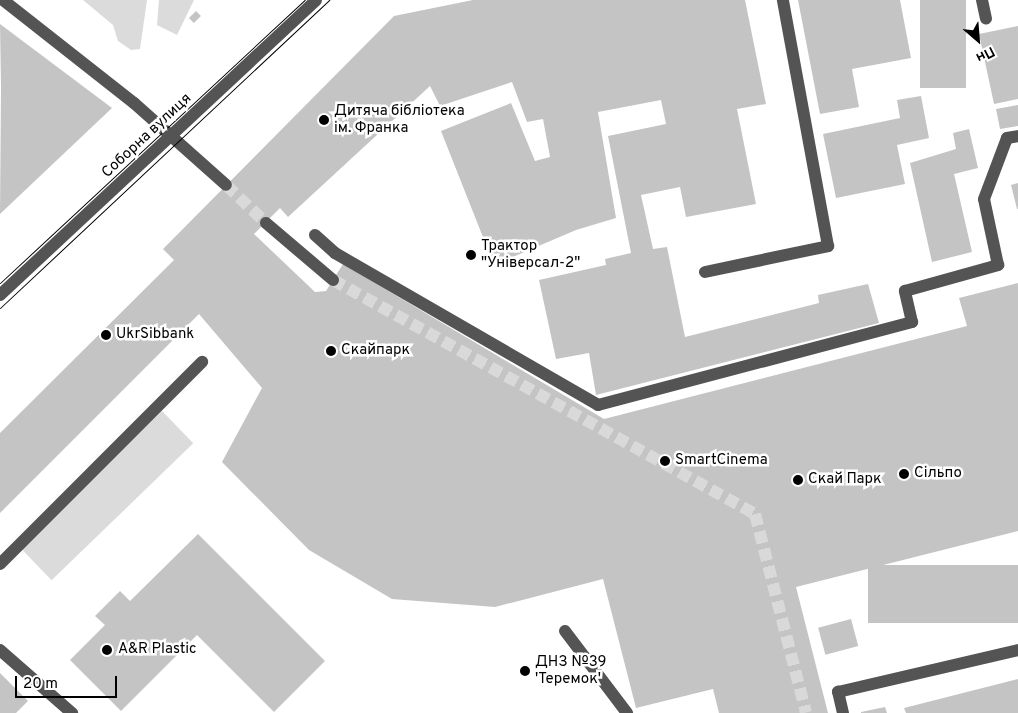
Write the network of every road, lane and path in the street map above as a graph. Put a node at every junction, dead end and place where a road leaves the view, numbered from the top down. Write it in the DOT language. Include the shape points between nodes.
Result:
graph roads {
  1 [pos="3,0"];
  2 [pos="316,0"];
  3 [pos="783,0"];
  4 [pos="982,0"];
  5 [pos="986,19"];
  6 [pos="171,136"];
  7 [pos="1018,136"];
  8 [pos="226,185"];
  9 [pos="266,223"];
  10 [pos="314,235"];
  11 [pos="706,272"];
  12 [pos="334,280"];
  13 [pos="0,296"];
  14 [pos="202,362"];
  15 [pos="0,564"];
  16 [pos="565,631"];
  17 [pos="0,650"];
  18 [pos="1018,650"];
  19 [pos="72,713"];
  20 [pos="627,713"];
  21 [pos="842,713"];
  1 -- 6 [label="street"];
  2 -- 6 [label="street, Соборна вулиця"];
  3 -- 11 [label="street" via="828,246"];
  4 -- 5 [label="street"];
  6 -- 8 [label="street"];
  6 -- 13 [label="street, Соборна вулиця"];
  7 -- 10 [label="street" via="1007,138 984,199 998,265 904,291 912,322 598,405 335,253"];
  9 -- 12 [label="street"];
  14 -- 15 [label="street"];
  16 -- 20 [label="street"];
  17 -- 19 [label="street"];
  18 -- 21 [label="street" via="838,692"];
}
